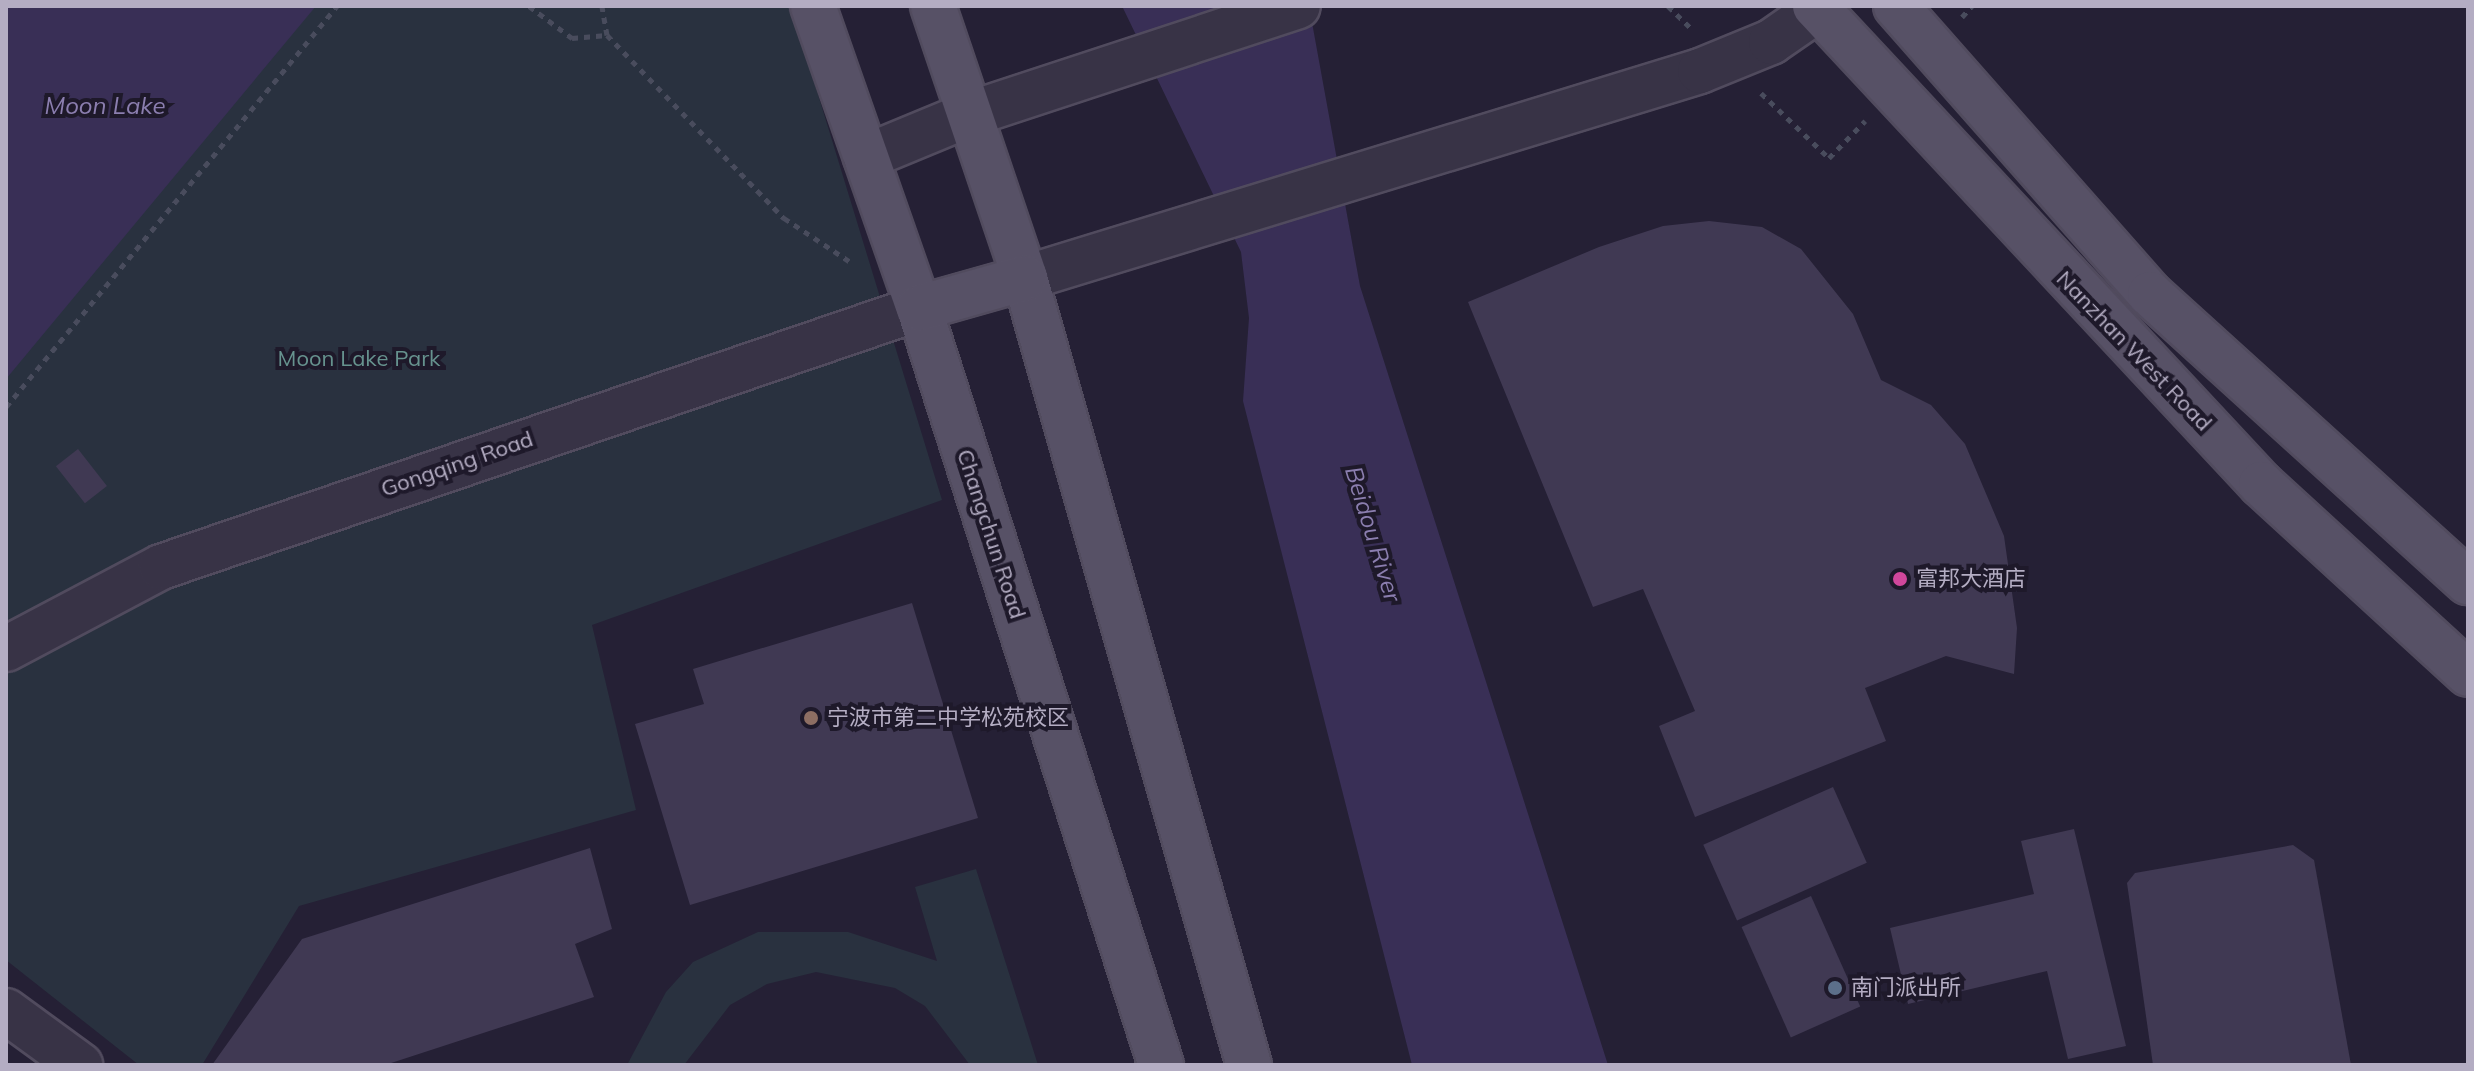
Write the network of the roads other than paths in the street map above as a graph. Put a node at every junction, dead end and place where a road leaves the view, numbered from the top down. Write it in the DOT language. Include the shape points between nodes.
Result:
graph roads {
  1 [pos="813,6"];
  2 [pos="933,6"];
  3 [pos="1896,6"];
  4 [pos="1819,7"];
  5 [pos="1280,12"];
  6 [pos="970,114"];
  7 [pos="866,157"];
  8 [pos="1025,278"];
  9 [pos="919,308"];
  10 [pos="2468,582"];
  11 [pos="6,649"];
  12 [pos="2468,674"];
  13 [pos="6,1011"];
  14 [pos="80,1065"];
  15 [pos="1161,1065"];
  16 [pos="1249,1065"];
  1 -- 7 [label="main road, Changchun Road"];
  2 -- 6 [label="main road"];
  3 -- 10 [label="main road" via="2150,294"];
  4 -- 8 [label="street" via="1771,42 1700,71"];
  4 -- 12 [label="main road, Nanzhan West Road" via="2261,484"];
  5 -- 6 [label="street"];
  6 -- 7 [label="street"];
  6 -- 8 [label="main road"];
  7 -- 9 [label="main road, Changchun Road"];
  8 -- 9 [label="main road"];
  8 -- 16 [label="main road"];
  9 -- 11 [label="street, Gongqing Road" via="161,567"];
  9 -- 15 [label="main road, Changchun Road"];
  13 -- 14 [label="street"];
}
